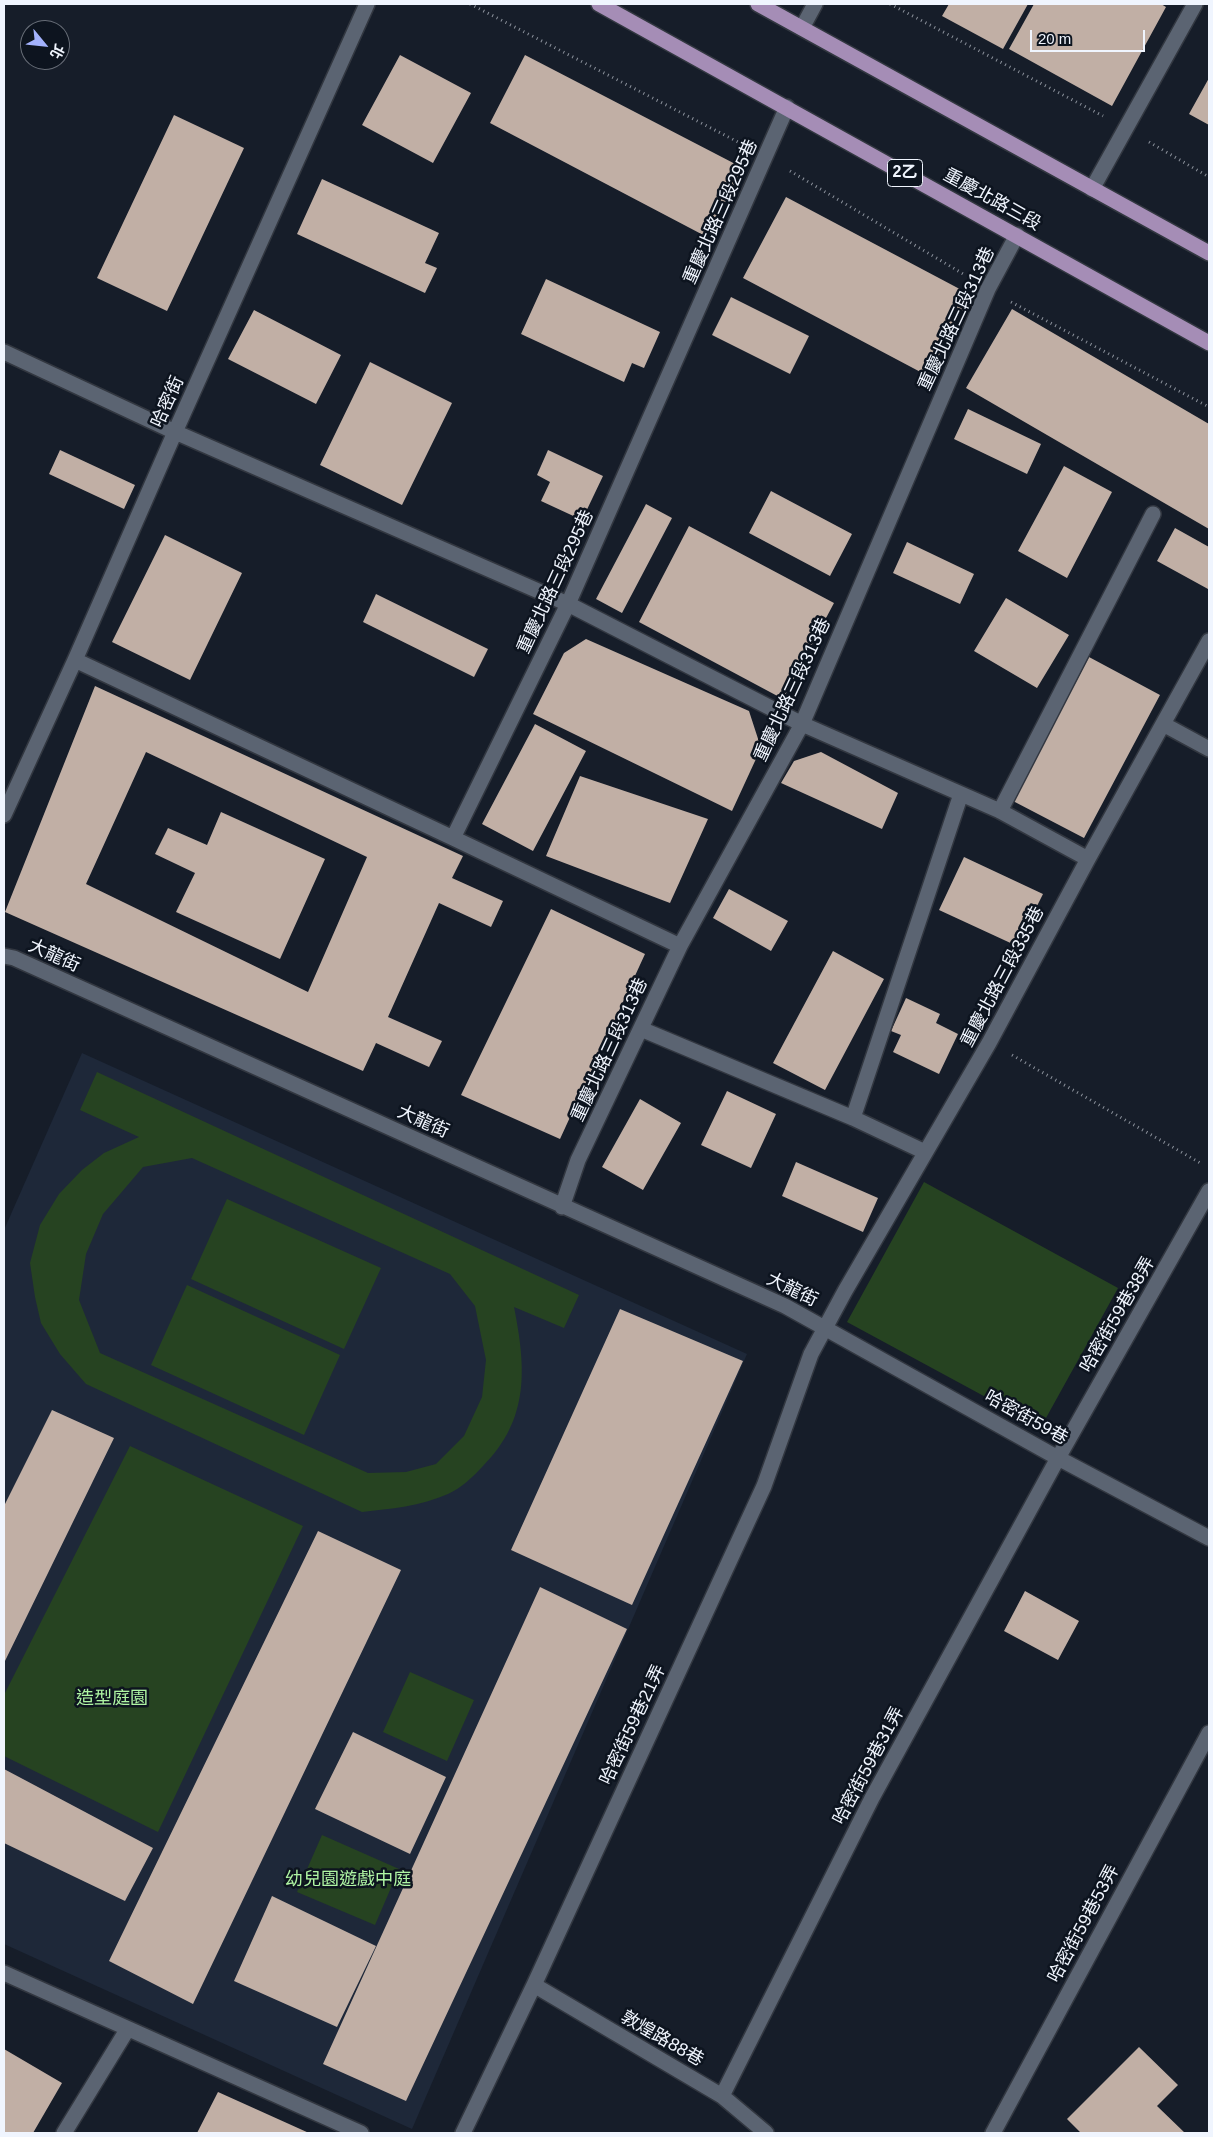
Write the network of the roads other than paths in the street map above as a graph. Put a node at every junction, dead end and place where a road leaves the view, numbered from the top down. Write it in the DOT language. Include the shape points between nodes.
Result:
graph roads {
  1 [pos="368,4"];
  2 [pos="599,4"];
  3 [pos="758,4"];
  4 [pos="815,4"];
  5 [pos="1195,4"];
  6 [pos="802,28"];
  7 [pos="787,107"];
  8 [pos="1092,189"];
  9 [pos="1017,235"];
  10 [pos="1209,253"];
  11 [pos="1209,343"];
  12 [pos="4,352"];
  13 [pos="175,432"];
  14 [pos="1153,514"];
  15 [pos="568,604"];
  16 [pos="1209,641"];
  17 [pos="75,660"];
  18 [pos="802,724"];
  19 [pos="1163,724"];
  20 [pos="1209,749"];
  21 [pos="961,794"];
  22 [pos="1000,811"];
  23 [pos="4,815"];
  24 [pos="453,838"];
  25 [pos="1088,859"];
  26 [pos="680,946"];
  27 [pos="4,956"];
  28 [pos="641,1029"];
  29 [pos="853,1118"];
  30 [pos="925,1152"];
  31 [pos="1209,1191"];
  32 [pos="562,1207"];
  33 [pos="826,1327"];
  34 [pos="1058,1458"];
  35 [pos="1209,1538"];
  36 [pos="1209,1733"];
  37 [pos="4,1973"];
  38 [pos="534,1985"];
  39 [pos="127,2030"];
  40 [pos="722,2096"];
  41 [pos="64,2133"];
  42 [pos="361,2133"];
  43 [pos="463,2133"];
  44 [pos="766,2133"];
  45 [pos="993,2133"];
  1 -- 13 [label="street, 哈密街"];
  2 -- 7 [label="main road, 重慶北路三段 / 2乙"];
  3 -- 6 [label="main road"];
  4 -- 6 [label="street"];
  5 -- 8 [label="street"];
  6 -- 8 [label="main road"];
  7 -- 9 [label="main road, 重慶北路三段 / 2乙"];
  7 -- 15 [label="street, 重慶北路三段295巷"];
  8 -- 10 [label="main road"];
  9 -- 11 [label="main road, 重慶北路三段 / 2乙"];
  9 -- 18 [label="street, 重慶北路三段313巷" via="988,289"];
  12 -- 13 [label="street"];
  13 -- 15 [label="street"];
  13 -- 17 [label="street, 哈密街"];
  14 -- 22 [label="street"];
  15 -- 18 [label="street"];
  15 -- 24 [label="street, 重慶北路三段295巷"];
  16 -- 19 [label="street, 重慶北路三段335巷"];
  17 -- 23 [label="street, 哈密街"];
  17 -- 24 [label="street"];
  18 -- 21 [label="street"];
  18 -- 26 [label="street, 重慶北路三段313巷"];
  19 -- 20 [label="street"];
  19 -- 25 [label="street, 重慶北路三段335巷"];
  21 -- 22 [label="street"];
  21 -- 29 [label="street"];
  22 -- 25 [label="street"];
  24 -- 26 [label="street"];
  25 -- 30 [label="street, 重慶北路三段335巷" via="989,1043"];
  26 -- 28 [label="street, 重慶北路三段313巷"];
  27 -- 32 [label="street, 大龍街"];
  28 -- 29 [label="street"];
  28 -- 32 [label="street, 重慶北路三段313巷" via="578,1160"];
  29 -- 30 [label="street"];
  30 -- 33 [label="street, 重慶北路三段335巷"];
  31 -- 34 [label="street, 哈密街59巷38弄"];
  32 -- 33 [label="street, 大龍街"];
  33 -- 34 [label="street, 哈密街59巷"];
  33 -- 38 [label="street, 哈密街59巷21弄" via="811,1354 764,1486"];
  34 -- 35 [label="street, 哈密街59巷"];
  34 -- 40 [label="street, 哈密街59巷31弄" via="872,1798"];
  36 -- 45 [label="street, 哈密街59巷53弄"];
  37 -- 39 [label="street"];
  38 -- 40 [label="street, 敦煌路88巷"];
  38 -- 43 [label="street, 哈密街59巷21弄"];
  39 -- 41 [label="street"];
  39 -- 42 [label="street"];
  40 -- 44 [label="street, 敦煌路88巷"];
}
